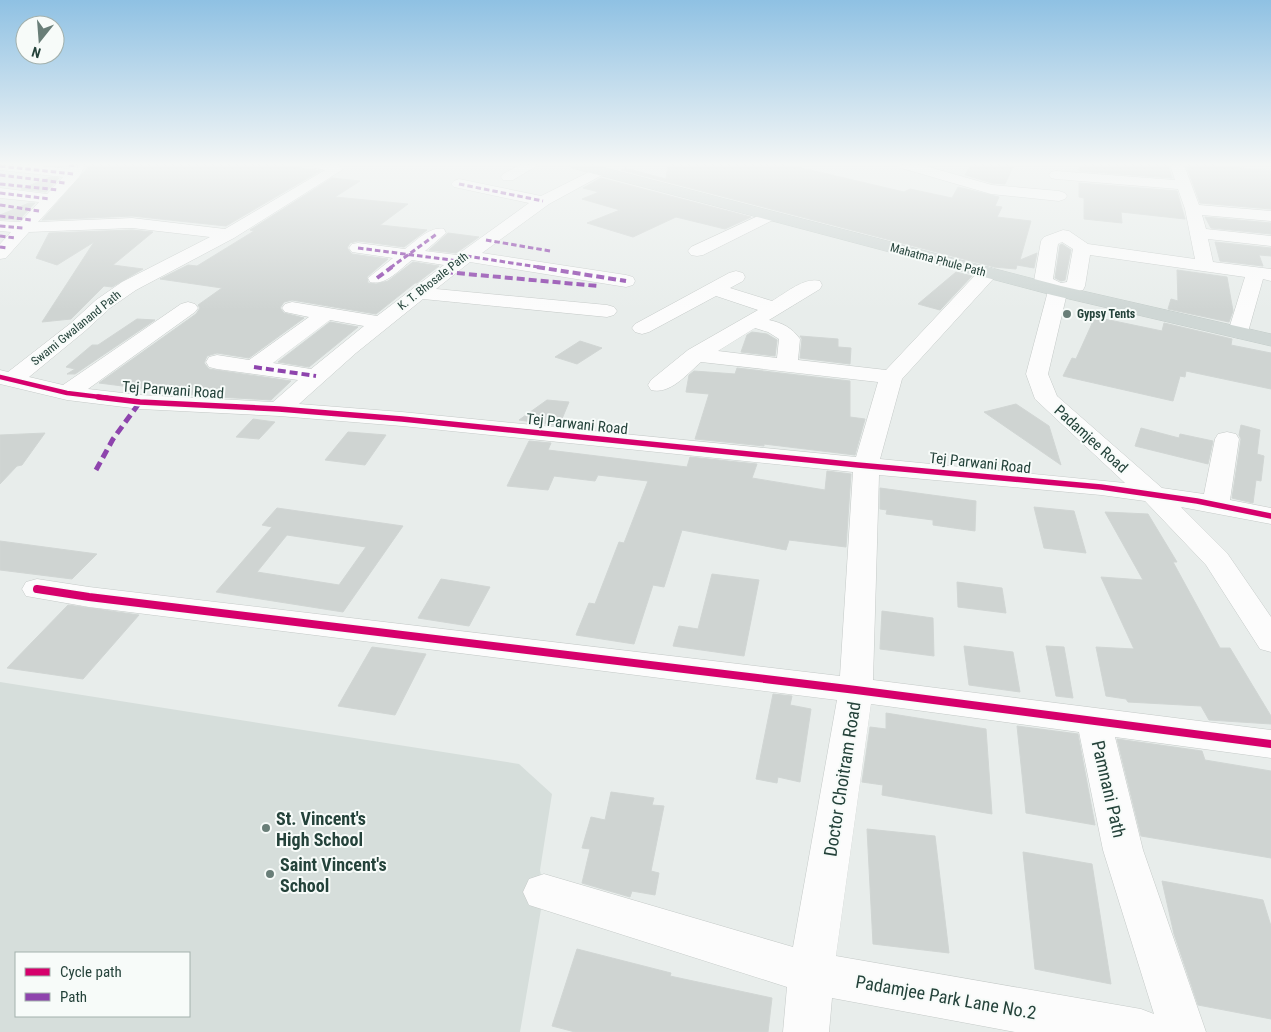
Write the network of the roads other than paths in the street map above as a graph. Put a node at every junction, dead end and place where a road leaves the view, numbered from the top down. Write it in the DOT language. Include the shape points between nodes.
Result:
graph roads {
  1 [pos="14,213"];
  2 [pos="28,213"];
  3 [pos="62,213"];
  4 [pos="263,213"];
  5 [pos="525,213"];
  6 [pos="759,213"];
  7 [pos="1061,213"];
  8 [pos="1194,213"];
  9 [pos="1239,213"];
  10 [pos="0,216"];
  11 [pos="770,216"];
  12 [pos="1271,216"];
  13 [pos="1062,223"];
  14 [pos="0,226"];
  15 [pos="438,233"];
  16 [pos="1199,233"];
  17 [pos="228,234"];
  18 [pos="486,240"];
  19 [pos="1271,241"];
  20 [pos="358,248"];
  21 [pos="1082,249"];
  22 [pos="550,251"];
  23 [pos="697,251"];
  24 [pos="409,254"];
  25 [pos="1204,259"];
  26 [pos="1271,259"];
  27 [pos="457,263"];
  28 [pos="988,273"];
  29 [pos="1263,274"];
  30 [pos="736,277"];
  31 [pos="377,278"];
  32 [pos="626,281"];
  33 [pos="813,285"];
  34 [pos="598,286"];
  35 [pos="714,289"];
  36 [pos="1059,290"];
  37 [pos="417,293"];
  38 [pos="188,308"];
  39 [pos="292,308"];
  40 [pos="772,308"];
  41 [pos="607,311"];
  42 [pos="325,314"];
  43 [pos="751,321"];
  44 [pos="380,322"];
  45 [pos="642,328"];
  46 [pos="1238,332"];
  47 [pos="1271,340"];
  48 [pos="696,355"];
  49 [pos="217,362"];
  50 [pos="786,364"];
  51 [pos="254,367"];
  52 [pos="316,376"];
  53 [pos="890,377"];
  54 [pos="6,378"];
  55 [pos="659,385"];
  56 [pos="68,393"];
  57 [pos="279,409"];
  58 [pos="1227,439"];
  59 [pos="866,465"];
  60 [pos="1152,493"];
  61 [pos="1216,504"];
  62 [pos="1271,516"];
  63 [pos="37,589"];
  64 [pos="1271,641"];
  65 [pos="856,690"];
  66 [pos="1094,721"];
  67 [pos="1271,744"];
  68 [pos="544,892"];
  69 [pos="811,973"];
  70 [pos="806,1032"];
  71 [pos="1141,1032"];
  72 [pos="1183,1032"];
  1 -- 10 [label="street"];
  2 -- 14 [label="street"];
  3 -- 17 [label="street" via="109,224 150,224"];
  4 -- 17 [label="street, Swami Gwalanand Path"];
  5 -- 18 [label="street, K. T. Bhosale Path"];
  6 -- 11 [label="main road, Mahatma Phule Path"];
  7 -- 13 [label="street"];
  8 -- 16 [label="street"];
  9 -- 12 [label="street"];
  11 -- 23 [label="street"];
  11 -- 28 [label="main road, Mahatma Phule Path"];
  13 -- 21 [label="street"];
  13 -- 36 [label="street" via="1050,241 1043,281"];
  15 -- 24 [label="street"];
  16 -- 19 [label="street"];
  16 -- 25 [label="street"];
  17 -- 54 [label="street, Swami Gwalanand Path" via="129,286"];
  18 -- 22 [label="street"];
  18 -- 27 [label="street, K. T. Bhosale Path"];
  20 -- 24 [label="street"];
  21 -- 25 [label="street"];
  21 -- 36 [label="street" via="1076,286"];
  24 -- 27 [label="street"];
  24 -- 31 [label="street"];
  25 -- 26 [label="street"];
  25 -- 29 [label="street"];
  27 -- 32 [label="street"];
  27 -- 34 [label="street"];
  27 -- 37 [label="street, K. T. Bhosale Path"];
  28 -- 36 [label="main road, Mahatma Phule Path"];
  28 -- 53 [label="street"];
  29 -- 46 [label="street"];
  30 -- 35 [label="street"];
  33 -- 40 [label="street"];
  35 -- 40 [label="street"];
  35 -- 45 [label="street"];
  36 -- 46 [label="main road, Mahatma Phule Path"];
  36 -- 60 [label="street, Padamjee Road" via="1037,374 1047,399"];
  37 -- 41 [label="street"];
  37 -- 44 [label="street, K. T. Bhosale Path"];
  38 -- 56 [label="street"];
  39 -- 42 [label="street"];
  40 -- 43 [label="street"];
  42 -- 44 [label="street"];
  42 -- 51 [label="street"];
  43 -- 48 [label="street"];
  43 -- 50 [label="street" via="784,332 790,338"];
  44 -- 52 [label="street, K. T. Bhosale Path"];
  46 -- 47 [label="main road, Mahatma Phule Path"];
  48 -- 50 [label="street"];
  48 -- 55 [label="street"];
  49 -- 51 [label="street"];
  50 -- 53 [label="street"];
  51 -- 52 [label="street"];
  52 -- 57 [label="street, K. T. Bhosale Path"];
  53 -- 59 [label="street, Doctor Choitram Road"];
  54 -- 56 [label="street, Tej Parwani Road"];
  56 -- 57 [label="street, Tej Parwani Road" via="140,402"];
  57 -- 59 [label="street, Tej Parwani Road"];
  58 -- 61 [label="street"];
  59 -- 60 [label="street, Tej Parwani Road"];
  59 -- 65 [label="street, Doctor Choitram Road"];
  60 -- 61 [label="street, Tej Parwani Road"];
  60 -- 64 [label="street, Padamjee Road" via="1217,559"];
  61 -- 62 [label="street, Tej Parwani Road"];
  63 -- 65 [label="street"];
  65 -- 66 [label="street"];
  65 -- 69 [label="street, Doctor Choitram Road"];
  66 -- 67 [label="street"];
  66 -- 72 [label="street, Pamnani Path" via="1125,857"];
  68 -- 69 [label="street, Padamjee Park Lane No.2"];
  69 -- 70 [label="street, Doctor Choitram Road"];
  69 -- 71 [label="street, Padamjee Park Lane No.2"];
}
